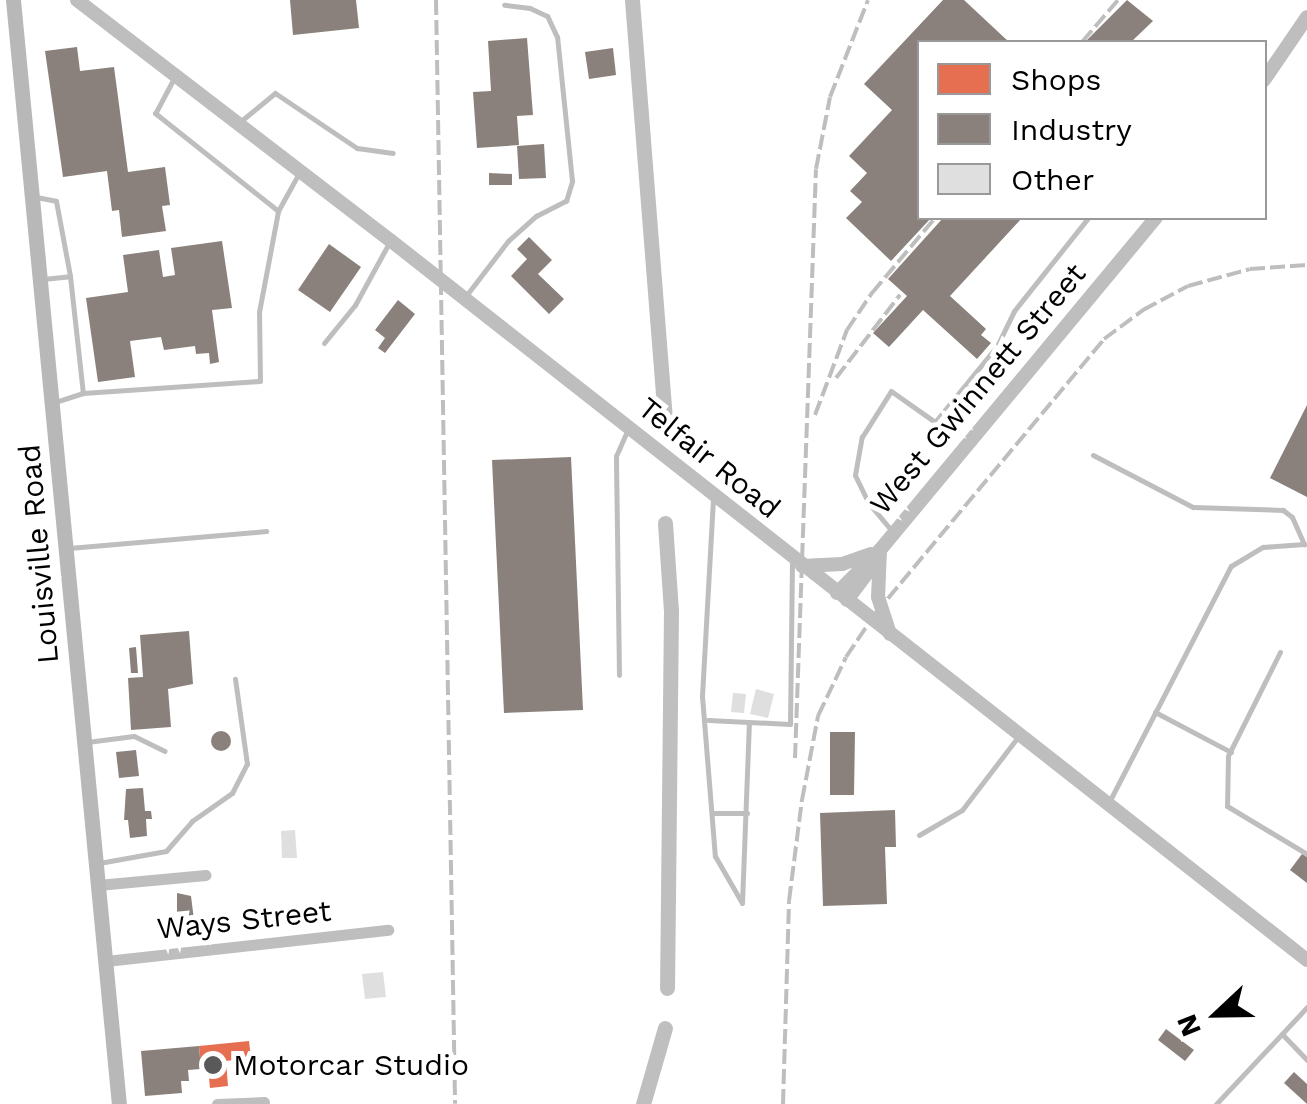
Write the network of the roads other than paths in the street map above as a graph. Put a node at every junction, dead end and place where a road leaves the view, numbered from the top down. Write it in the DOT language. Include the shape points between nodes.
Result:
graph roads {
  1 [pos="13,0"];
  2 [pos="77,0"];
  3 [pos="504,6"];
  4 [pos="1307,17"];
  5 [pos="176,74"];
  6 [pos="1267,76"];
  7 [pos="239,122"];
  8 [pos="393,153"];
  9 [pos="300,170"];
  10 [pos="34,196"];
  11 [pos="278,211"];
  12 [pos="1086,220"];
  13 [pos="1150,220"];
  14 [pos="390,240"];
  15 [pos="70,276"];
  16 [pos="42,279"];
  17 [pos="464,300"];
  18 [pos="324,343"];
  19 [pos="84,394"];
  20 [pos="53,403"];
  21 [pos="628,428"];
  22 [pos="1093,456"];
  23 [pos="713,496"];
  24 [pos="266,531"];
  25 [pos="894,533"];
  26 [pos="1306,544"];
  27 [pos="66,548"];
  28 [pos="880,550"];
  29 [pos="797,562"];
  30 [pos="842,597"];
  31 [pos="890,635"];
  32 [pos="1280,652"];
  33 [pos="619,675"];
  34 [pos="235,679"];
  35 [pos="1155,712"];
  36 [pos="707,720"];
  37 [pos="750,722"];
  38 [pos="1018,736"];
  39 [pos="84,742"];
  40 [pos="166,750"];
  41 [pos="1231,752"];
  42 [pos="1108,804"];
  43 [pos="747,812"];
  44 [pos="712,814"];
  45 [pos="918,836"];
  46 [pos="1307,854"];
  47 [pos="96,863"];
  48 [pos="206,875"];
  49 [pos="98,886"];
  50 [pos="388,930"];
  51 [pos="106,960"];
  52 [pos="1307,960"];
  53 [pos="1307,1007"];
  54 [pos="1282,1034"];
  55 [pos="1307,1060"];
  56 [pos="264,1102"];
  57 [pos="119,1104"];
  58 [pos="217,1104"];
  59 [pos="1216,1104"];
  1 -- 10 [label="main road, Louisville Road"];
  2 -- 5 [label="street, Telfair Road"];
  3 -- 17 [label="lane" via="547,16 556,36 572,181 566,201 508,241"];
  4 -- 6 [label="street"];
  5 -- 7 [label="street, Telfair Road"];
  5 -- 11 [label="lane" via="155,114"];
  7 -- 8 [label="lane" via="275,93 357,148"];
  7 -- 9 [label="street, Telfair Road"];
  9 -- 11 [label="lane"];
  9 -- 14 [label="street, Telfair Road"];
  10 -- 15 [label="lane" via="56,201"];
  10 -- 16 [label="main road, Louisville Road"];
  11 -- 19 [label="lane" via="260,312 260,381"];
  12 -- 25 [label="lane" via="935,422 891,392 862,436 855,475"];
  13 -- 25 [label="street, West Gwinnett Street"];
  14 -- 17 [label="street, Telfair Road"];
  14 -- 18 [label="lane" via="355,305"];
  15 -- 16 [label="lane"];
  15 -- 19 [label="lane"];
  16 -- 20 [label="main road, Louisville Road"];
  17 -- 21 [label="street, Telfair Road"];
  19 -- 20 [label="lane"];
  20 -- 27 [label="main road, Louisville Road"];
  21 -- 23 [label="street, Telfair Road"];
  21 -- 33 [label="lane" via="616,456"];
  22 -- 26 [label="lane" via="1193,507 1283,510"];
  23 -- 29 [label="street, Telfair Road"];
  23 -- 36 [label="lane" via="702,696"];
  24 -- 27 [label="lane"];
  25 -- 28 [label="street, West Gwinnett Street"];
  26 -- 35 [label="lane" via="1264,547 1231,566"];
  27 -- 39 [label="main road, Louisville Road"];
  28 -- 29 [label="street" via="842,564"];
  28 -- 30 [label="street, West Gwinnett Street"];
  28 -- 31 [label="street" via="878,596"];
  29 -- 30 [label="street, Telfair Road"];
  29 -- 37 [label="lane" via="790,724"];
  30 -- 31 [label="street, Telfair Road"];
  31 -- 38 [label="street, Telfair Road"];
  32 -- 41 [label="lane"];
  34 -- 47 [label="lane" via="248,764 232,793 192,821 166,851"];
  35 -- 41 [label="lane"];
  35 -- 42 [label="lane"];
  36 -- 37 [label="lane"];
  36 -- 44 [label="lane"];
  37 -- 43 [label="lane"];
  38 -- 42 [label="street, Telfair Road"];
  38 -- 45 [label="lane" via="962,810"];
  39 -- 40 [label="lane" via="134,736"];
  39 -- 47 [label="main road, Louisville Road"];
  41 -- 46 [label="lane" via="1227,806"];
  42 -- 52 [label="street, Telfair Road"];
  43 -- 44 [label="lane"];
  43 -- 44 [label="lane" via="742,903 715,856"];
  47 -- 49 [label="main road, Louisville Road"];
  48 -- 49 [label="street"];
  49 -- 51 [label="main road, Louisville Road"];
  50 -- 51 [label="street, Ways Street"];
  51 -- 57 [label="main road, Louisville Road"];
  53 -- 54 [label="lane"];
  54 -- 55 [label="lane"];
  54 -- 59 [label="lane"];
  56 -- 58 [label="street"];
}
